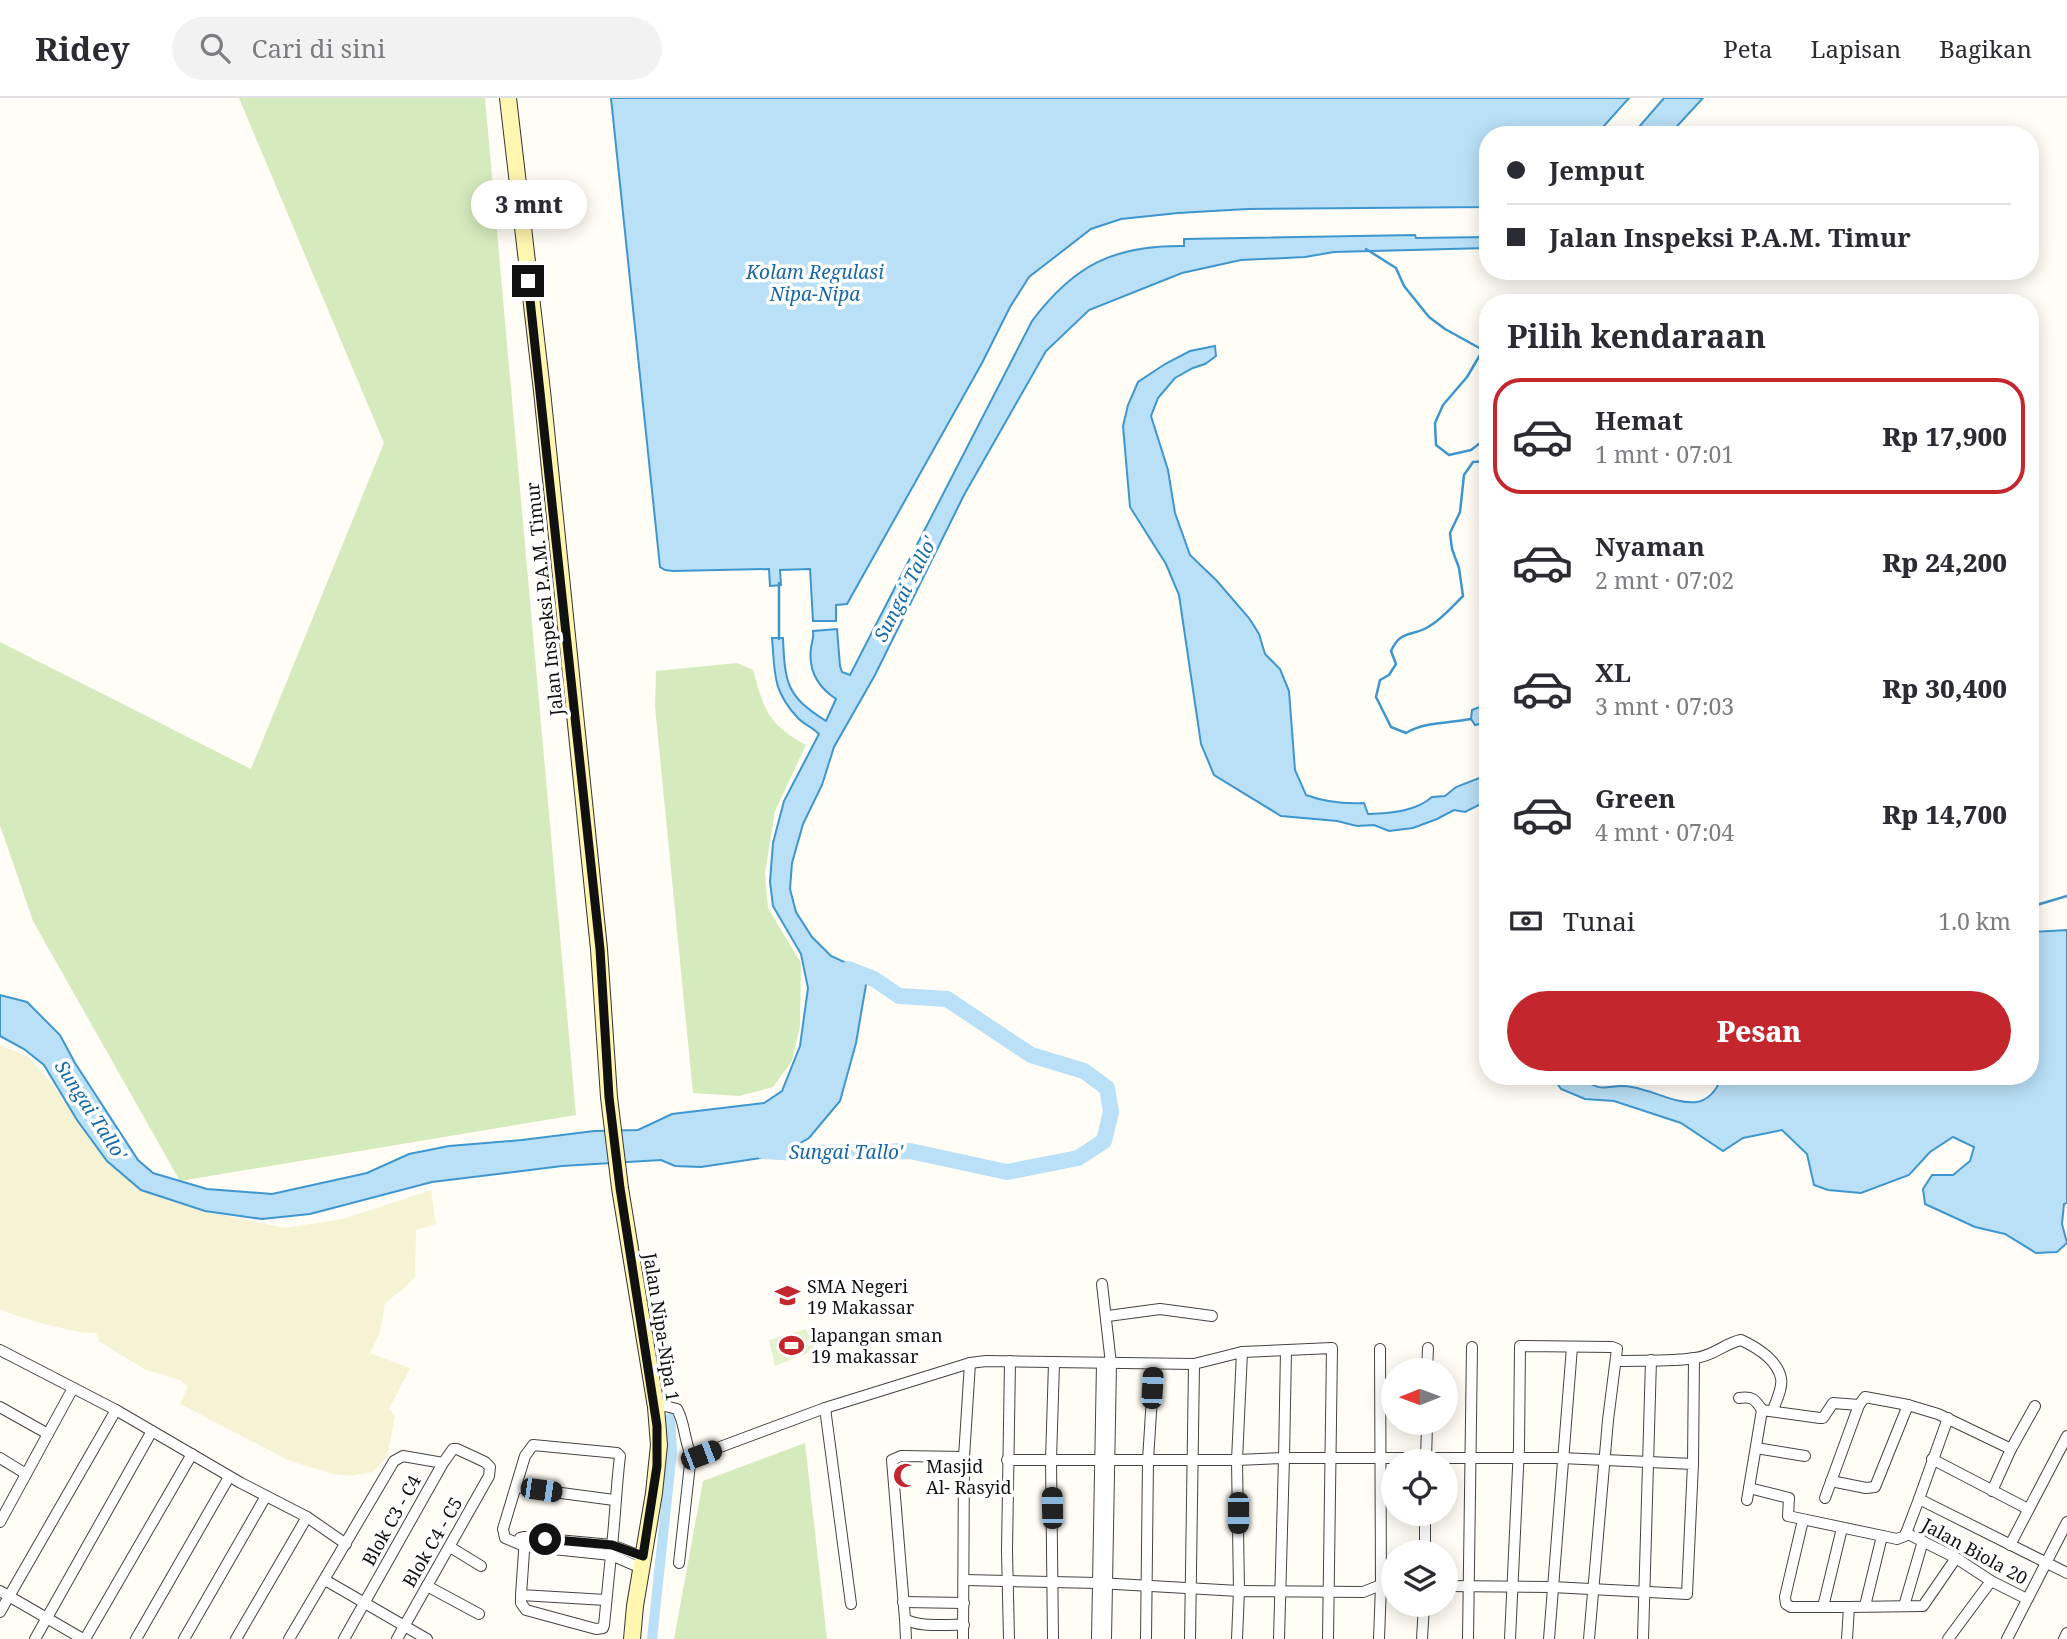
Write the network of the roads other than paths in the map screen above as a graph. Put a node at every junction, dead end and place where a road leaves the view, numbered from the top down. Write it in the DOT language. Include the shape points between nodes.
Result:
graph roads {
  1 [pos="508,98"];
  2 [pos="620,1188"];
  3 [pos="1102,1284"];
  4 [pos="1108,1316"];
  5 [pos="1212,1316"];
  6 [pos="1472,1347"];
  7 [pos="1572,1347"];
  8 [pos="1427,1348"];
  9 [pos="1380,1349"];
  10 [pos="0,1350"];
  11 [pos="1286,1350"];
  12 [pos="1242,1352"];
  13 [pos="1427,1358"];
  14 [pos="1694,1359"];
  15 [pos="1651,1360"];
  16 [pos="1010,1361"];
  17 [pos="1617,1361"];
  18 [pos="970,1363"];
  19 [pos="1054,1363"];
  20 [pos="1107,1364"];
  21 [pos="1195,1364"];
  22 [pos="1154,1365"];
  23 [pos="73,1388"];
  24 [pos="1739,1398"];
  25 [pos="1859,1405"];
  26 [pos="1908,1405"];
  27 [pos="2035,1406"];
  28 [pos="0,1407"];
  29 [pos="656,1407"];
  30 [pos="825,1408"];
  31 [pos="116,1410"];
  32 [pos="1767,1410"];
  33 [pos="1948,1418"];
  34 [pos="152,1431"];
  35 [pos="48,1434"];
  36 [pos="2067,1436"];
  37 [pos="1756,1448"];
  38 [pos="2011,1448"];
  39 [pos="191,1454"];
  40 [pos="691,1454"];
  41 [pos="1805,1456"];
  42 [pos="964,1457"];
  43 [pos="0,1458"];
  44 [pos="1284,1458"];
  45 [pos="1331,1458"];
  46 [pos="1381,1458"];
  47 [pos="1470,1458"];
  48 [pos="1518,1458"];
  49 [pos="1561,1458"];
  50 [pos="1458,1459"];
  51 [pos="1932,1459"];
  52 [pos="1007,1460"];
  53 [pos="1051,1460"];
  54 [pos="1104,1460"];
  55 [pos="1148,1460"];
  56 [pos="1191,1460"];
  57 [pos="1237,1460"];
  58 [pos="1605,1460"];
  59 [pos="1650,1461"];
  60 [pos="485,1462"];
  61 [pos="443,1463"];
  62 [pos="1693,1464"];
  63 [pos="26,1474"];
  64 [pos="229,1477"];
  65 [pos="1830,1481"];
  66 [pos="516,1487"];
  67 [pos="1749,1488"];
  68 [pos="1992,1491"];
  69 [pos="267,1496"];
  70 [pos="1825,1498"];
  71 [pos="1919,1499"];
  72 [pos="614,1500"];
  73 [pos="1747,1500"];
  74 [pos="3,1508"];
  75 [pos="2028,1509"];
  76 [pos="307,1517"];
  77 [pos="1803,1520"];
  78 [pos="0,1522"];
  79 [pos="2067,1522"];
  80 [pos="1842,1528"];
  81 [pos="1906,1532"];
  82 [pos="1882,1536"];
  83 [pos="348,1539"];
  84 [pos="521,1541"];
  85 [pos="1923,1541"];
  86 [pos="2010,1545"];
  87 [pos="450,1547"];
  88 [pos="611,1550"];
  89 [pos="1956,1558"];
  90 [pos="642,1562"];
  91 [pos="2045,1562"];
  92 [pos="679,1563"];
  93 [pos="481,1566"];
  94 [pos="2067,1573"];
  95 [pos="325,1580"];
  96 [pos="965,1580"];
  97 [pos="1008,1580"];
  98 [pos="1054,1581"];
  99 [pos="1991,1581"];
  100 [pos="1103,1583"];
  101 [pos="1146,1585"];
  102 [pos="1381,1585"];
  103 [pos="427,1586"];
  104 [pos="1458,1586"];
  105 [pos="1468,1586"];
  106 [pos="1512,1587"];
  107 [pos="1552,1587"];
  108 [pos="1191,1589"];
  109 [pos="1593,1589"];
  110 [pos="1281,1590"];
  111 [pos="1238,1591"];
  112 [pos="1328,1591"];
  113 [pos="1644,1591"];
  114 [pos="4,1594"];
  115 [pos="521,1595"];
  116 [pos="2027,1599"];
  117 [pos="606,1600"];
  118 [pos="903,1602"];
  119 [pos="364,1603"];
  120 [pos="964,1603"];
  121 [pos="851,1604"];
  122 [pos="1865,1606"];
  123 [pos="1904,1606"];
  124 [pos="1823,1607"];
  125 [pos="1849,1607"];
  126 [pos="0,1612"];
  127 [pos="479,1614"];
  128 [pos="1423,1617"];
  129 [pos="47,1619"];
  130 [pos="905,1619"];
  131 [pos="964,1625"];
  132 [pos="404,1626"];
  133 [pos="2067,1633"];
  134 [pos="35,1639"];
  135 [pos="84,1639"];
  136 [pos="136,1639"];
  137 [pos="184,1639"];
  138 [pos="236,1639"];
  139 [pos="289,1639"];
  140 [pos="344,1639"];
  141 [pos="397,1639"];
  142 [pos="426,1639"];
  143 [pos="632,1639"];
  144 [pos="906,1639"];
  145 [pos="963,1639"];
  146 [pos="1009,1639"];
  147 [pos="1053,1639"];
  148 [pos="1097,1639"];
  149 [pos="1106,1639"];
  150 [pos="1146,1639"];
  151 [pos="1190,1639"];
  152 [pos="1237,1639"];
  153 [pos="1279,1639"];
  154 [pos="1328,1639"];
  155 [pos="1379,1639"];
  156 [pos="1422,1639"];
  157 [pos="1468,1639"];
  158 [pos="1510,1639"];
  159 [pos="1549,1639"];
  160 [pos="1589,1639"];
  161 [pos="1643,1639"];
  162 [pos="1847,1639"];
  163 [pos="1948,1639"];
  164 [pos="2007,1639"];
  165 [pos="2064,1639"];
  1 -- 2 [label="street, Jalan Inspeksi P.A.M. Timur" via="600,949"];
  2 -- 29 [label="street, Jalan Nipa-Nipa 1"];
  3 -- 4 [label="street"];
  4 -- 5 [label="street" via="1160,1309"];
  4 -- 20 [label="street"];
  6 -- 47 [label="street"];
  7 -- 17 [label="street" via="1615,1348"];
  7 -- 48 [label="street" via="1520,1346"];
  7 -- 49 [label="street"];
  8 -- 13 [label="street"];
  9 -- 46 [label="street"];
  10 -- 23 [label="street"];
  11 -- 12 [label="street"];
  11 -- 44 [label="street"];
  11 -- 45 [label="street" via="1332,1348"];
  12 -- 21 [label="street"];
  12 -- 57 [label="street"];
  14 -- 15 [label="street"];
  14 -- 32 [label="street" via="1741,1340 1763,1353 1781,1378"];
  14 -- 62 [label="street"];
  15 -- 17 [label="street"];
  15 -- 59 [label="street"];
  16 -- 18 [label="street"];
  16 -- 19 [label="street"];
  16 -- 52 [label="street"];
  17 -- 58 [label="street"];
  18 -- 30 [label="street"];
  18 -- 42 [label="street"];
  19 -- 20 [label="street"];
  19 -- 53 [label="street"];
  20 -- 22 [label="street"];
  20 -- 54 [label="street"];
  21 -- 22 [label="street"];
  21 -- 56 [label="street"];
  22 -- 55 [label="street"];
  23 -- 31 [label="street"];
  23 -- 35 [label="street"];
  24 -- 32 [label="street" via="1755,1399"];
  25 -- 26 [label="street" via="1870,1397"];
  25 -- 32 [label="street" via="1833,1403 1820,1419"];
  25 -- 65 [label="street"];
  26 -- 33 [label="street"];
  26 -- 65 [label="street" via="1875,1487"];
  27 -- 38 [label="street"];
  28 -- 35 [label="street"];
  29 -- 40 [label="street" via="677,1409"];
  29 -- 90 [label="street, Jalan Nipa-Nipa 1" via="659,1445"];
  30 -- 40 [label="street" via="701,1455"];
  30 -- 121 [label="street"];
  31 -- 34 [label="street"];
  31 -- 114 [label="street"];
  32 -- 37 [label="street"];
  33 -- 38 [label="street"];
  33 -- 51 [label="street"];
  34 -- 39 [label="street"];
  34 -- 129 [label="street"];
  35 -- 63 [label="street"];
  36 -- 75 [label="street"];
  37 -- 41 [label="street"];
  37 -- 67 [label="street"];
  38 -- 68 [label="street"];
  39 -- 64 [label="street"];
  39 -- 135 [label="street"];
  40 -- 92 [label="street"];
  42 -- 96 [label="street"];
  42 -- 118 [label="street" via="892,1458"];
  43 -- 63 [label="street"];
  44 -- 45 [label="street"];
  44 -- 57 [label="street"];
  44 -- 110 [label="street"];
  45 -- 46 [label="street"];
  45 -- 112 [label="street"];
  47 -- 48 [label="street"];
  47 -- 50 [label="street"];
  47 -- 105 [label="street"];
  48 -- 49 [label="street"];
  48 -- 106 [label="street"];
  49 -- 58 [label="street"];
  49 -- 107 [label="street"];
  51 -- 68 [label="street"];
  51 -- 71 [label="street"];
  52 -- 53 [label="street"];
  52 -- 97 [label="street"];
  53 -- 54 [label="street"];
  53 -- 98 [label="street"];
  54 -- 55 [label="street"];
  54 -- 100 [label="street"];
  55 -- 56 [label="street"];
  55 -- 101 [label="street"];
  56 -- 57 [label="street"];
  56 -- 108 [label="street"];
  57 -- 111 [label="street"];
  58 -- 59 [label="street"];
  58 -- 109 [label="street"];
  59 -- 62 [label="street"];
  59 -- 113 [label="street"];
  60 -- 61 [label="street, Blok C3 - C4" via="455,1449"];
  60 -- 87 [label="street, Blok C4 - C5" via="489,1476"];
  61 -- 83 [label="street" via="399,1457 394,1461"];
  61 -- 119 [label="street, Blok C3 - C4"];
  62 -- 113 [label="street" via="1687,1594"];
  63 -- 74 [label="street"];
  64 -- 69 [label="street"];
  64 -- 136 [label="street"];
  65 -- 70 [label="street"];
  66 -- 72 [label="street"];
  66 -- 72 [label="street" via="533,1445 617,1453"];
  66 -- 84 [label="street" via="503,1532 505,1538"];
  67 -- 73 [label="street"];
  67 -- 77 [label="street" via="1789,1497 1788,1516"];
  68 -- 75 [label="street"];
  69 -- 76 [label="street"];
  69 -- 137 [label="street"];
  71 -- 81 [label="street"];
  71 -- 86 [label="street"];
  72 -- 88 [label="street"];
  74 -- 78 [label="street"];
  75 -- 86 [label="street"];
  76 -- 83 [label="street"];
  76 -- 138 [label="street"];
  77 -- 80 [label="street"];
  77 -- 124 [label="street" via="1786,1604"];
  79 -- 91 [label="street"];
  80 -- 82 [label="street"];
  80 -- 124 [label="street"];
  81 -- 82 [label="street" via="1901,1539"];
  81 -- 85 [label="street, Jalan Biola 20"];
  82 -- 122 [label="street"];
  83 -- 95 [label="street"];
  84 -- 88 [label="street"];
  84 -- 115 [label="street"];
  85 -- 89 [label="street, Jalan Biola 20"];
  85 -- 123 [label="street"];
  86 -- 91 [label="street"];
  87 -- 93 [label="street"];
  87 -- 103 [label="street, Blok C4 - C5"];
  88 -- 90 [label="street"];
  88 -- 117 [label="street"];
  89 -- 99 [label="street, Jalan Biola 20"];
  89 -- 123 [label="street" via="1925,1604"];
  90 -- 143 [label="street, Jalan Nipa-Nipa 1"];
  91 -- 94 [label="street"];
  91 -- 116 [label="street"];
  95 -- 119 [label="street"];
  95 -- 139 [label="street"];
  96 -- 97 [label="street"];
  96 -- 120 [label="street"];
  97 -- 98 [label="street"];
  97 -- 146 [label="street"];
  98 -- 100 [label="street"];
  98 -- 147 [label="street"];
  99 -- 116 [label="street, Jalan Biola 20"];
  99 -- 163 [label="street"];
  100 -- 101 [label="street"];
  100 -- 148 [label="street"];
  100 -- 149 [label="street"];
  101 -- 108 [label="street"];
  101 -- 150 [label="street"];
  102 -- 112 [label="street" via="1363,1592"];
  102 -- 155 [label="street"];
  103 -- 127 [label="street"];
  103 -- 132 [label="street, Blok C4 - C5"];
  104 -- 105 [label="street"];
  105 -- 106 [label="street"];
  105 -- 157 [label="street"];
  106 -- 107 [label="street"];
  106 -- 158 [label="street"];
  107 -- 109 [label="street"];
  107 -- 159 [label="street"];
  108 -- 111 [label="street"];
  108 -- 151 [label="street"];
  109 -- 113 [label="street"];
  109 -- 160 [label="street"];
  110 -- 111 [label="street"];
  110 -- 112 [label="street"];
  110 -- 153 [label="street"];
  111 -- 152 [label="street"];
  112 -- 154 [label="street"];
  113 -- 161 [label="street"];
  114 -- 126 [label="street"];
  114 -- 129 [label="street"];
  115 -- 117 [label="street"];
  115 -- 117 [label="street" via="526,1610 599,1630 604,1625"];
  116 -- 164 [label="street"];
  118 -- 120 [label="street"];
  118 -- 130 [label="street"];
  119 -- 132 [label="street"];
  119 -- 140 [label="street, Blok C3 - C4"];
  120 -- 131 [label="street"];
  122 -- 123 [label="street"];
  122 -- 125 [label="street"];
  124 -- 125 [label="street"];
  125 -- 162 [label="street"];
  128 -- 156 [label="street"];
  129 -- 134 [label="street"];
  129 -- 135 [label="street"];
  130 -- 131 [label="street"];
  130 -- 144 [label="street"];
  131 -- 145 [label="street"];
  132 -- 141 [label="street, Blok C4 - C5"];
  132 -- 142 [label="street"];
  133 -- 165 [label="street"];
}
